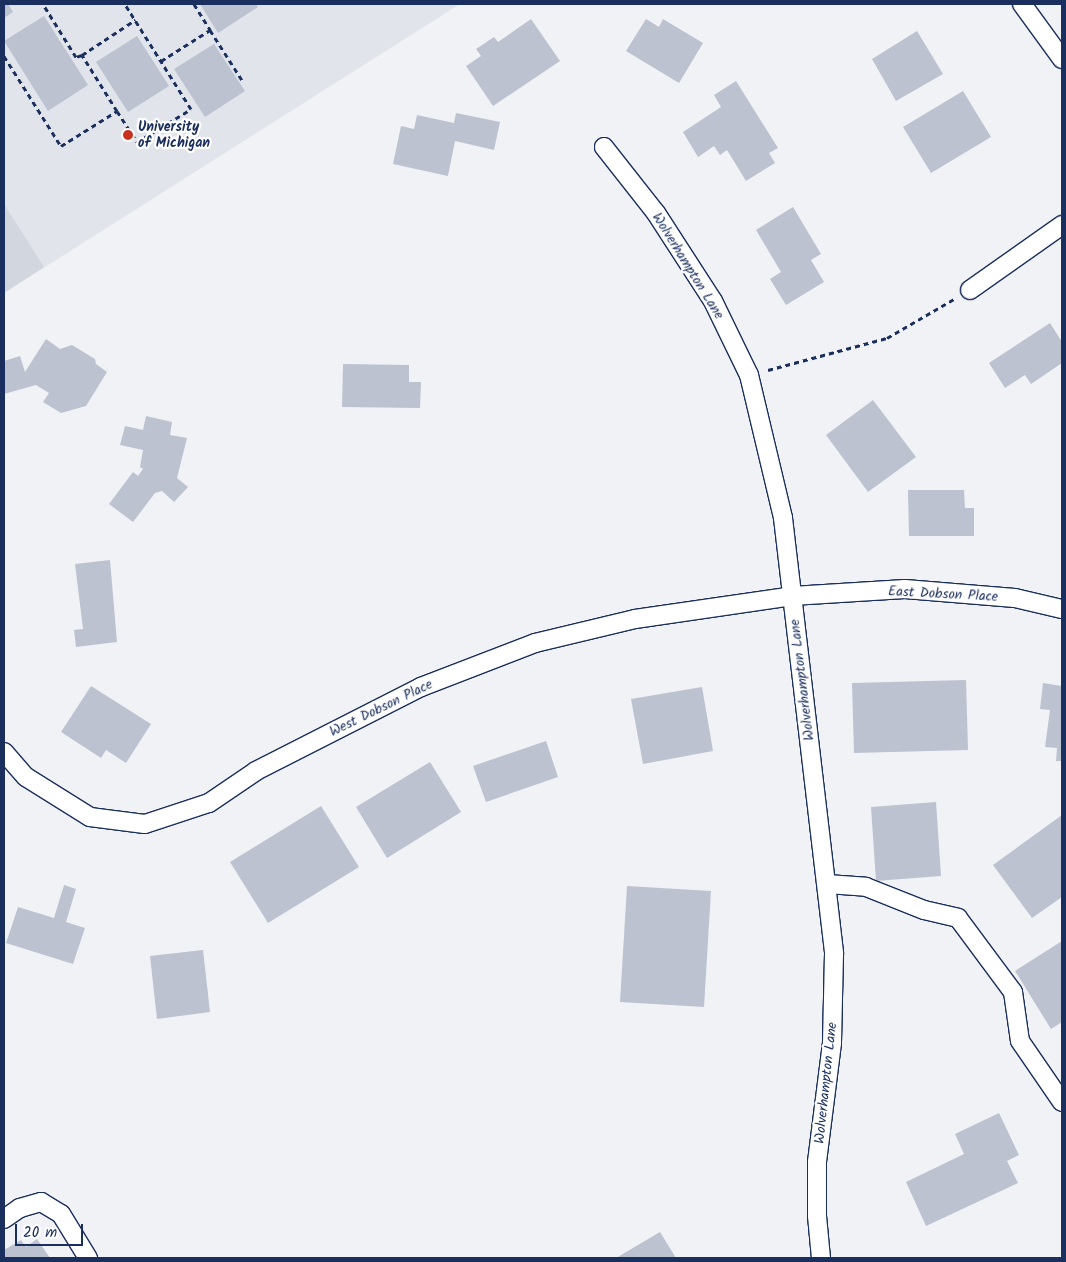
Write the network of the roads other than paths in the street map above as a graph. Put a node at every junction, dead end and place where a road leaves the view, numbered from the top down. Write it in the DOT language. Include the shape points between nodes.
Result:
graph roads {
  1 [pos="1022,4"];
  2 [pos="1062,59"];
  3 [pos="604,147"];
  4 [pos="1062,224"];
  5 [pos="970,290"];
  6 [pos="792,596"];
  7 [pos="1062,609"];
  8 [pos="4,752"];
  9 [pos="828,884"];
  10 [pos="1062,1102"];
  11 [pos="4,1219"];
  12 [pos="88,1258"];
  13 [pos="821,1258"];
  1 -- 2 [label="street"];
  3 -- 6 [label="street, Wolverhampton Lane" via="656,213 713,301 749,375 783,518"];
  4 -- 5 [label="street"];
  6 -- 7 [label="street, East Dobson Place" via="905,589 1015,598"];
  6 -- 8 [label="street, West Dobson Place" via="635,620 535,643 421,687 256,771 209,803 145,824 90,817 26,777"];
  6 -- 9 [label="street, Wolverhampton Lane"];
  9 -- 10 [label="street" via="866,887 924,910 958,918 1013,992 1020,1041"];
  9 -- 13 [label="street, Wolverhampton Lane" via="835,993 818,1162 816,1216"];
  11 -- 12 [label="street" via="20,1208 41,1202 61,1214"];
}
